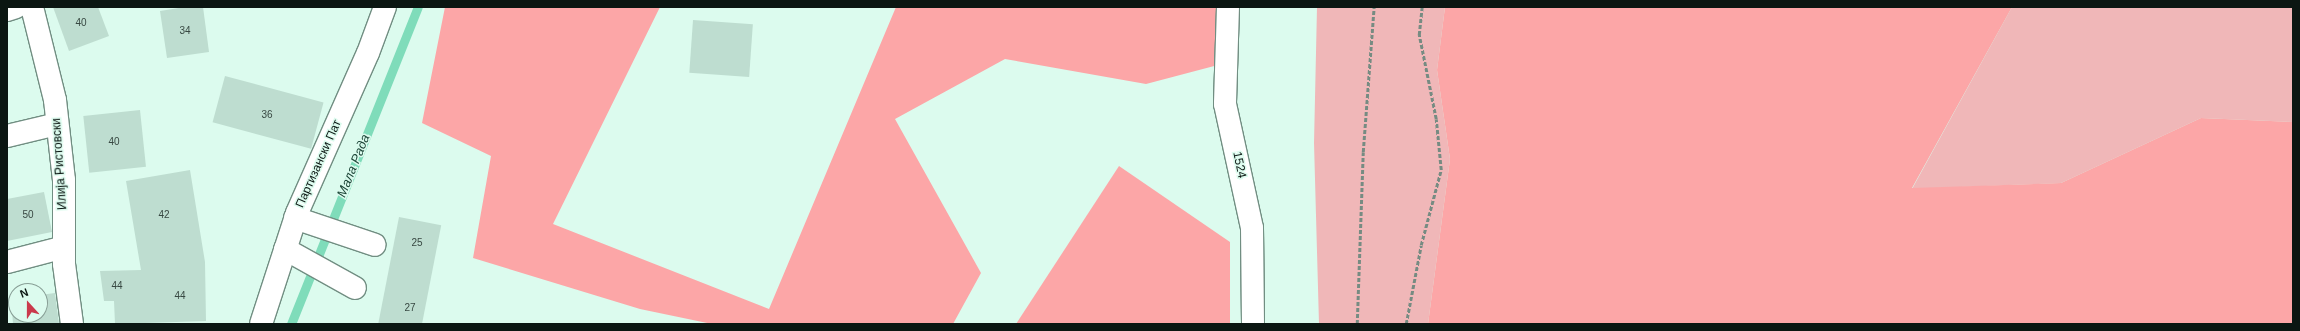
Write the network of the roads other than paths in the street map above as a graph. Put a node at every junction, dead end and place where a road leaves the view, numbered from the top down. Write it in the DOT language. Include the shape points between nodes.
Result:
graph roads {
  1 [pos="16,7"];
  2 [pos="32,7"];
  3 [pos="385,7"];
  4 [pos="1228,7"];
  5 [pos="7,10"];
  6 [pos="57,124"];
  7 [pos="7,136"];
  8 [pos="295,218"];
  9 [pos="375,245"];
  10 [pos="64,247"];
  11 [pos="294,254"];
  12 [pos="7,262"];
  13 [pos="355,288"];
  14 [pos="72,324"];
  15 [pos="261,324"];
  16 [pos="1253,324"];
  1 -- 5 [label="street"];
  2 -- 6 [label="street, Илија Ристовски"];
  3 -- 8 [label="street, Партизански Пат" via="368,53"];
  4 -- 16 [label="street, 1524" via="1225,104 1252,228"];
  6 -- 7 [label="street"];
  6 -- 10 [label="street, Илија Ристовски" via="64,180"];
  8 -- 9 [label="street"];
  8 -- 11 [label="street, Партизански Пат"];
  10 -- 12 [label="street"];
  10 -- 14 [label="street, Илија Ристовски"];
  11 -- 13 [label="street"];
  11 -- 15 [label="street, Партизански Пат"];
}
